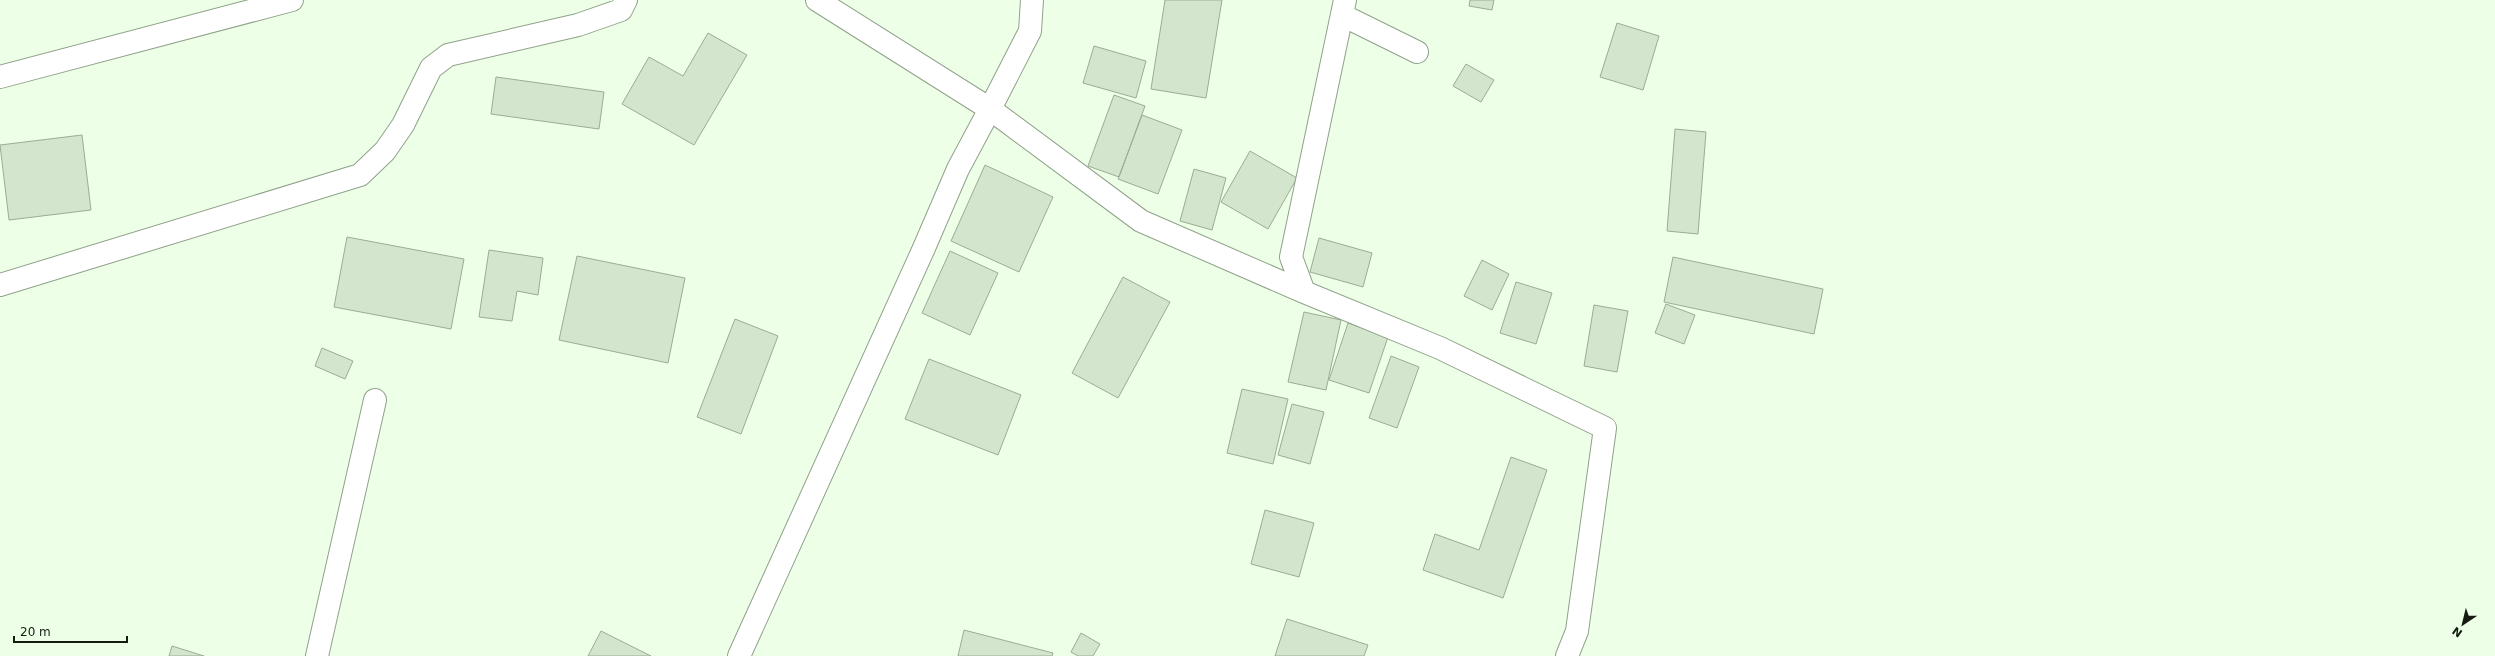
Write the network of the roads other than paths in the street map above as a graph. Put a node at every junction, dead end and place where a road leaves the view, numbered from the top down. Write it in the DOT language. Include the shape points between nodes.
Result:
graph roads {
  1 [pos="292,0"];
  2 [pos="626,0"];
  3 [pos="817,0"];
  4 [pos="1032,0"];
  5 [pos="1343,8"];
  6 [pos="1417,52"];
  7 [pos="0,77"];
  8 [pos="990,109"];
  9 [pos="0,285"];
  10 [pos="1304,292"];
  11 [pos="375,400"];
  12 [pos="317,656"];
  13 [pos="739,656"];
  14 [pos="1566,656"];
  1 -- 7 [label="street"];
  2 -- 9 [label="street" via="621,10 578,26 448,55 431,68 403,124 385,151 360,174"];
  3 -- 8 [label="street"];
  4 -- 8 [label="street" via="1030,31"];
  5 -- 6 [label="street"];
  5 -- 10 [label="street" via="1291,257"];
  8 -- 10 [label="street" via="1142,221"];
  8 -- 13 [label="street" via="958,169"];
  10 -- 14 [label="street" via="1440,348 1605,428 1577,631"];
  11 -- 12 [label="street"];
}
